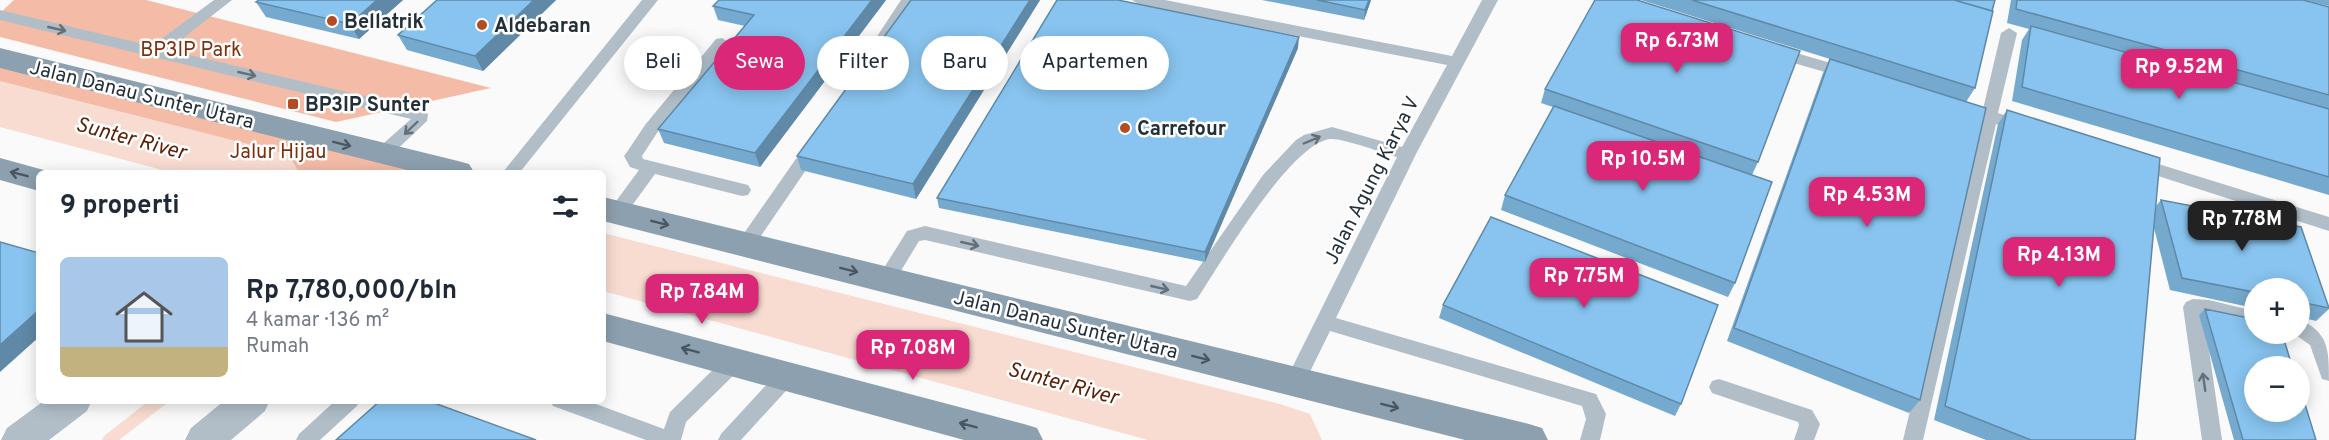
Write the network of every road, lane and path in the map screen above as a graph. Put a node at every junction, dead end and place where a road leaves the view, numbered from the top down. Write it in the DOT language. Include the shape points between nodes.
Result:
graph roads {
  1 [pos="4,0"];
  2 [pos="224,0"];
  3 [pos="650,0"];
  4 [pos="909,0"];
  5 [pos="1140,0"];
  6 [pos="1490,0"];
  7 [pos="0,3"];
  8 [pos="0,15"];
  9 [pos="2009,33"];
  10 [pos="885,36"];
  11 [pos="1763,48"];
  12 [pos="154,52"];
  13 [pos="714,54"];
  14 [pos="0,58"];
  15 [pos="1458,62"];
  16 [pos="1865,79"];
  17 [pos="1944,103"];
  18 [pos="1990,116"];
  19 [pos="2034,130"];
  20 [pos="819,137"];
  21 [pos="382,154"];
  22 [pos="1407,154"];
  23 [pos="2124,159"];
  24 [pos="651,167"];
  25 [pos="0,169"];
  26 [pos="450,170"];
  27 [pos="513,170"];
  28 [pos="2157,170"];
  29 [pos="36,178"];
  30 [pos="742,190"];
  31 [pos="2155,193"];
  32 [pos="610,211"];
  33 [pos="2329,224"];
  34 [pos="746,244"];
  35 [pos="886,279"];
  36 [pos="2244,316"];
  37 [pos="1325,322"];
  38 [pos="606,328"];
  39 [pos="2310,332"];
  40 [pos="734,362"];
  41 [pos="2329,373"];
  42 [pos="787,376"];
  43 [pos="1295,382"];
  44 [pos="1719,387"];
  45 [pos="69,404"];
  46 [pos="247,404"];
  47 [pos="346,404"];
  48 [pos="571,404"];
  49 [pos="20,440"];
  50 [pos="204,440"];
  51 [pos="306,440"];
  52 [pos="670,440"];
  53 [pos="728,440"];
  54 [pos="1024,440"];
  55 [pos="1529,440"];
  56 [pos="1590,440"];
  57 [pos="1804,440"];
  58 [pos="1913,440"];
  59 [pos="2212,440"];
  1 -- 7 [label="lane"];
  2 -- 12 [label="lane"];
  3 -- 27 [label="lane"];
  4 -- 10 [label="lane"];
  5 -- 15 [label="lane"];
  6 -- 15 [label="lane, Jalan Agung Karya V"];
  8 -- 12 [label="lane, one-way"];
  9 -- 18 [label="lane"];
  11 -- 16 [label="lane"];
  12 -- 21 [label="lane, one-way" via="420,116"];
  13 -- 24 [label="lane" via="633,156 636,164"];
  14 -- 21 [label="main road, Jalan Danau Sunter Utara, one-way"];
  15 -- 22 [label="lane, Jalan Agung Karya V"];
  17 -- 18 [label="lane"];
  18 -- 19 [label="lane"];
  18 -- 58 [label="lane"];
  20 -- 34 [label="lane"];
  21 -- 26 [label="main road, Jalan Danau Sunter Utara"];
  35 -- 22 [label="lane, one-way" via="913,236 925,233 1190,294 1269,179 1302,144 1332,133"];
  22 -- 37 [label="lane, Jalan Agung Karya V"];
  23 -- 28 [label="lane"];
  24 -- 30 [label="lane"];
  24 -- 32 [label="lane"];
  29 -- 25 [label="main road, one-way"];
  28 -- 31 [label="lane"];
  28 -- 33 [label="lane"];
  32 -- 34 [label="main road, Jalan Danau Sunter Utara, one-way"];
  34 -- 35 [label="main road, Jalan Danau Sunter Utara, one-way"];
  35 -- 43 [label="main road, Jalan Danau Sunter Utara, one-way"];
  59 -- 36 [label="lane, one-way" via="2193,307"];
  37 -- 43 [label="lane, Jalan Agung Karya V"];
  37 -- 56 [label="lane" via="1589,400 1597,414"];
  40 -- 38 [label="main road, one-way"];
  39 -- 41 [label="lane" via="2318,339"];
  40 -- 42 [label="main road"];
  40 -- 52 [label="lane" via="677,418"];
  42 -- 53 [label="lane"];
  54 -- 42 [label="main road, one-way"];
  43 -- 55 [label="main road, Jalan Danau Sunter Utara, one-way"];
  44 -- 57 [label="lane" via="1805,416 1810,424"];
  45 -- 49 [label="street"];
  46 -- 50 [label="street"];
  47 -- 51 [label="lane"];
  48 -- 52 [label="lane"];
}
